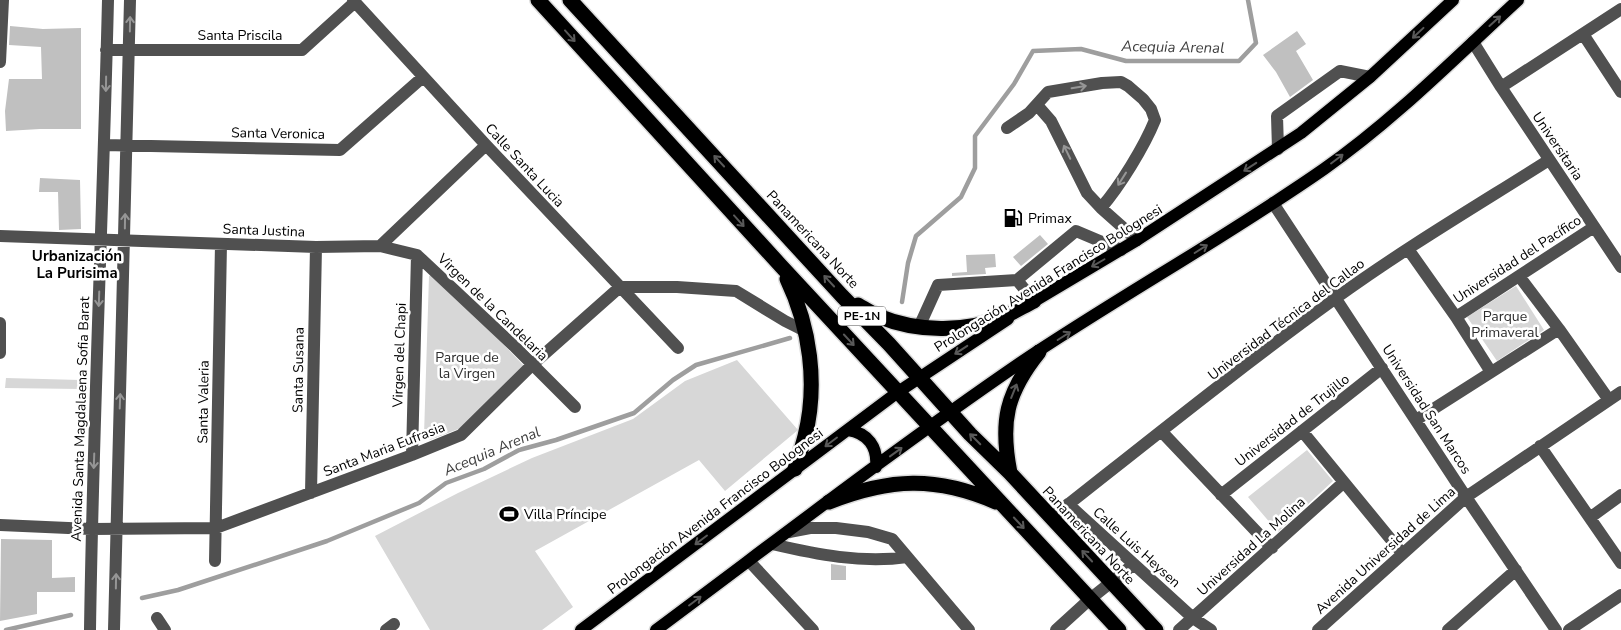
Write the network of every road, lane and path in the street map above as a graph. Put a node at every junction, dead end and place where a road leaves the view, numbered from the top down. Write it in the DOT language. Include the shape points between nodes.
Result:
graph roads {
  1 [pos="3,0"];
  2 [pos="108,0"];
  3 [pos="130,0"];
  4 [pos="538,0"];
  5 [pos="570,0"];
  6 [pos="1453,0"];
  7 [pos="1518,0"];
  8 [pos="354,1"];
  9 [pos="1621,9"];
  10 [pos="1583,34"];
  11 [pos="1,41"];
  12 [pos="1472,42"];
  13 [pos="106,50"];
  14 [pos="130,50"];
  15 [pos="0,62"];
  16 [pos="423,77"];
  17 [pos="1370,77"];
  18 [pos="1501,87"];
  19 [pos="1621,92"];
  20 [pos="1037,105"];
  21 [pos="1007,128"];
  22 [pos="104,145"];
  23 [pos="486,145"];
  24 [pos="127,146"];
  25 [pos="1278,150"];
  26 [pos="1550,160"];
  27 [pos="1274,203"];
  28 [pos="1101,208"];
  29 [pos="1594,227"];
  30 [pos="0,236"];
  31 [pos="102,240"];
  32 [pos="1137,240"];
  33 [pos="125,241"];
  34 [pos="221,244"];
  35 [pos="380,246"];
  36 [pos="316,247"];
  37 [pos="1408,249"];
  38 [pos="1120,250"];
  39 [pos="417,255"];
  40 [pos="781,266"];
  41 [pos="1621,266"];
  42 [pos="1519,276"];
  43 [pos="1017,280"];
  44 [pos="620,287"];
  45 [pos="842,296"];
  46 [pos="1336,298"];
  47 [pos="1034,300"];
  48 [pos="1456,317"];
  49 [pos="0,323"];
  50 [pos="919,327"];
  51 [pos="1559,329"];
  52 [pos="806,331"];
  53 [pos="0,334"];
  54 [pos="678,348"];
  55 [pos="1039,352"];
  56 [pos="0,353"];
  57 [pos="532,365"];
  58 [pos="1382,368"];
  59 [pos="1491,372"];
  60 [pos="918,377"];
  61 [pos="898,392"];
  62 [pos="1621,392"];
  63 [pos="1609,400"];
  64 [pos="576,407"];
  65 [pos="951,411"];
  66 [pos="1416,420"];
  67 [pos="930,427"];
  68 [pos="848,430"];
  69 [pos="1161,431"];
  70 [pos="1302,431"];
  71 [pos="1540,446"];
  72 [pos="412,455"];
  73 [pos="876,467"];
  74 [pos="795,470"];
  75 [pos="1010,473"];
  76 [pos="1343,483"];
  77 [pos="311,493"];
  78 [pos="1222,495"];
  79 [pos="1621,496"];
  80 [pos="1466,497"];
  81 [pos="829,502"];
  82 [pos="1068,504"];
  83 [pos="1002,505"];
  84 [pos="1591,517"];
  85 [pos="1051,518"];
  86 [pos="0,525"];
  87 [pos="216,528"];
  88 [pos="91,529"];
  89 [pos="117,529"];
  90 [pos="789,532"];
  91 [pos="772,544"];
  92 [pos="1272,548"];
  93 [pos="1402,553"];
  94 [pos="907,557"];
  95 [pos="215,561"];
  96 [pos="749,561"];
  97 [pos="1621,563"];
  98 [pos="1134,564"];
  99 [pos="1516,570"];
  100 [pos="1112,582"];
  101 [pos="1621,595"];
  102 [pos="1090,599"];
  103 [pos="158,618"];
  104 [pos="1193,618"];
  105 [pos="1328,621"];
  106 [pos="90,630"];
  107 [pos="114,630"];
  108 [pos="165,630"];
  109 [pos="581,630"];
  110 [pos="656,630"];
  111 [pos="813,630"];
  112 [pos="969,630"];
  113 [pos="1056,630"];
  114 [pos="1119,630"];
  115 [pos="1156,630"];
  116 [pos="1179,630"];
  117 [pos="1211,630"];
  118 [pos="1318,630"];
  119 [pos="1338,630"];
  120 [pos="1448,630"];
  121 [pos="1556,630"];
  122 [pos="1569,630"];
  1 -- 11 [label="street"];
  2 -- 13 [label="street, Avenida Santa Magdalaena Sofia Barat"];
  14 -- 3 [label="street, one-way"];
  4 -- 40 [label="highway, PE-1N, one-way"];
  45 -- 5 [label="highway, Panamericana Norte / PE-1N, one-way"];
  6 -- 17 [label="main road, Prolongación Avenida Francisco Bolognesi, one-way"];
  12 -- 7 [label="main road, one-way"];
  8 -- 14 [label="street, Santa Priscila" via="302,50"];
  8 -- 16 [label="street, Calle Santa Lucia"];
  9 -- 10 [label="street"];
  10 -- 18 [label="street"];
  10 -- 19 [label="street"];
  11 -- 15 [label="street"];
  12 -- 18 [label="street, Universitaria"];
  27 -- 12 [label="main road, one-way" via="1359,142"];
  13 -- 14 [label="street, Santa Priscila"];
  13 -- 22 [label="street, Avenida Santa Magdalaena Sofia Barat, one-way"];
  14 -- 24 [label="street"];
  16 -- 23 [label="street, Calle Santa Lucia"];
  16 -- 24 [label="street, Santa Veronica" via="340,150"];
  17 -- 25 [label="main road, Prolongación Avenida Francisco Bolognesi"];
  17 -- 25 [label="street" via="1340,71 1277,116"];
  18 -- 26 [label="street, Universitaria"];
  20 -- 21 [label="street"];
  28 -- 20 [label="street, one-way" via="1087,193 1051,121"];
  20 -- 28 [label="street, one-way" via="1048,92 1121,82 1136,92 1151,109 1155,120 1150,134"];
  22 -- 24 [label="street, Santa Veronica"];
  22 -- 31 [label="street, Avenida Santa Magdalaena Sofia Barat"];
  23 -- 35 [label="street"];
  23 -- 44 [label="street, Calle Santa Lucia"];
  33 -- 24 [label="street, one-way"];
  25 -- 32 [label="main road, Prolongación Avenida Francisco Bolognesi, one-way"];
  26 -- 29 [label="street, Universitaria"];
  26 -- 37 [label="street, Universidad Técnica del Callao"];
  27 -- 46 [label="street, Universidad San Marcos"];
  55 -- 27 [label="main road, one-way"];
  28 -- 32 [label="street"];
  29 -- 41 [label="street, Universitaria"];
  29 -- 42 [label="street, Universidad del Pacífico"];
  30 -- 31 [label="street, Santa Justina"];
  31 -- 33 [label="street, Santa Justina"];
  31 -- 88 [label="street, Avenida Santa Magdalaena Sofia Barat, one-way"];
  32 -- 38 [label="main road, Prolongación Avenida Francisco Bolognesi"];
  33 -- 34 [label="street, Santa Justina"];
  89 -- 33 [label="street, one-way"];
  34 -- 36 [label="street, Santa Justina"];
  34 -- 87 [label="street, Santa Valeria"];
  35 -- 36 [label="street, Santa Justina"];
  35 -- 39 [label="street, Virgen de la Candelaria"];
  36 -- 77 [label="street, Santa Susana"];
  37 -- 46 [label="street, Universidad Técnica del Callao"];
  37 -- 48 [label="street"];
  38 -- 43 [label="street" via="1076,231"];
  38 -- 47 [label="main road, Prolongación Avenida Francisco Bolognesi, one-way"];
  39 -- 57 [label="street, Virgen de la Candelaria"];
  39 -- 72 [label="street, Virgen del Chapi"];
  40 -- 52 [label="highway" via="796,298"];
  40 -- 61 [label="highway, PE-1N, one-way"];
  42 -- 48 [label="street, Universidad del Pacífico"];
  42 -- 51 [label="street"];
  43 -- 47 [label="street"];
  43 -- 50 [label="street" via="938,285"];
  44 -- 52 [label="street" via="736,291"];
  44 -- 54 [label="street, Calle Santa Lucia"];
  44 -- 57 [label="street, Santa Maria Eufrasia"];
  45 -- 50 [label="highway" via="878,316"];
  45 -- 60 [label="highway, Panamericana Norte / PE-1N"];
  46 -- 58 [label="street, Universidad San Marcos"];
  46 -- 69 [label="street, Universidad Técnica del Callao"];
  47 -- 50 [label="highway" via="1002,317 975,325 947,329"];
  47 -- 60 [label="main road, Prolongación Avenida Francisco Bolognesi, one-way"];
  48 -- 59 [label="street"];
  49 -- 53 [label="street"];
  51 -- 59 [label="street"];
  51 -- 63 [label="street"];
  52 -- 74 [label="highway" via="810,401 805,436"];
  53 -- 56 [label="street"];
  55 -- 65 [label="main road"];
  75 -- 55 [label="highway, one-way" via="1005,447 1006,419 1013,393 1025,368"];
  57 -- 64 [label="street, Virgen de la Candelaria"];
  57 -- 72 [label="street, Santa Maria Eufrasia" via="460,435"];
  58 -- 66 [label="street, Universidad San Marcos"];
  58 -- 70 [label="street, Universidad de Trujillo"];
  59 -- 66 [label="street"];
  60 -- 61 [label="main road, Prolongación Avenida Francisco Bolognesi"];
  60 -- 65 [label="highway, Panamericana Norte / PE-1N"];
  61 -- 67 [label="highway, PE-1N"];
  61 -- 68 [label="main road, Prolongación Avenida Francisco Bolognesi"];
  62 -- 63 [label="street, Avenida Universidad de Lima"];
  63 -- 71 [label="street, Avenida Universidad de Lima"];
  65 -- 67 [label="main road"];
  75 -- 65 [label="highway, Panamericana Norte / PE-1N, one-way"];
  66 -- 80 [label="street, Universidad San Marcos"];
  73 -- 67 [label="main road, one-way"];
  67 -- 83 [label="highway, PE-1N"];
  68 -- 73 [label="main road" via="868,439 876,452"];
  68 -- 74 [label="main road, Prolongación Avenida Francisco Bolognesi, one-way"];
  69 -- 78 [label="street"];
  69 -- 82 [label="street, Universidad Técnica del Callao"];
  70 -- 76 [label="street"];
  70 -- 78 [label="street, Universidad de Trujillo"];
  71 -- 80 [label="street, Avenida Universidad de Lima"];
  71 -- 84 [label="street"];
  72 -- 77 [label="street, Santa Maria Eufrasia"];
  73 -- 81 [label="main road"];
  74 -- 109 [label="main road, Prolongación Avenida Francisco Bolognesi, one-way"];
  75 -- 85 [label="highway, Panamericana Norte / PE-1N"];
  76 -- 92 [label="street, Universidad La Molina"];
  76 -- 93 [label="street"];
  77 -- 87 [label="street, Santa Maria Eufrasia"];
  78 -- 92 [label="street"];
  79 -- 84 [label="street"];
  80 -- 93 [label="street, Avenida Universidad de Lima"];
  80 -- 99 [label="street, Universidad San Marcos"];
  81 -- 83 [label="highway" via="864,489 916,482 946,485"];
  81 -- 90 [label="main road"];
  82 -- 85 [label="street, Universidad Técnica del Callao"];
  82 -- 98 [label="street, Calle Luis Heysen"];
  83 -- 102 [label="highway, PE-1N, one-way"];
  84 -- 97 [label="street"];
  100 -- 85 [label="highway, Panamericana Norte / PE-1N, one-way"];
  86 -- 88 [label="street, Santa Maria Eufrasia"];
  87 -- 89 [label="street, Santa Maria Eufrasia"];
  87 -- 95 [label="street, Santa Valeria"];
  88 -- 89 [label="street, Santa Maria Eufrasia"];
  88 -- 106 [label="street, Avenida Santa Magdalaena Sofia Barat"];
  107 -- 89 [label="street, one-way"];
  90 -- 91 [label="main road"];
  90 -- 94 [label="street" via="836,528 868,532 892,539"];
  91 -- 94 [label="street" via="810,553 886,560"];
  91 -- 96 [label="main road"];
  92 -- 104 [label="street, Universidad La Molina"];
  93 -- 105 [label="street, Avenida Universidad de Lima"];
  94 -- 112 [label="street"];
  110 -- 96 [label="main road, one-way"];
  96 -- 111 [label="street"];
  98 -- 100 [label="street"];
  98 -- 104 [label="street, Calle Luis Heysen"];
  99 -- 120 [label="street"];
  99 -- 121 [label="street, Universidad San Marcos"];
  100 -- 102 [label="street"];
  100 -- 115 [label="highway, Panamericana Norte / PE-1N"];
  101 -- 122 [label="street"];
  102 -- 113 [label="street"];
  102 -- 114 [label="highway, PE-1N"];
  103 -- 108 [label="street"];
  104 -- 116 [label="street, Universidad La Molina"];
  104 -- 117 [label="street, Calle Luis Heysen"];
  105 -- 118 [label="street, Avenida Universidad de Lima"];
  105 -- 119 [label="street"];
}
